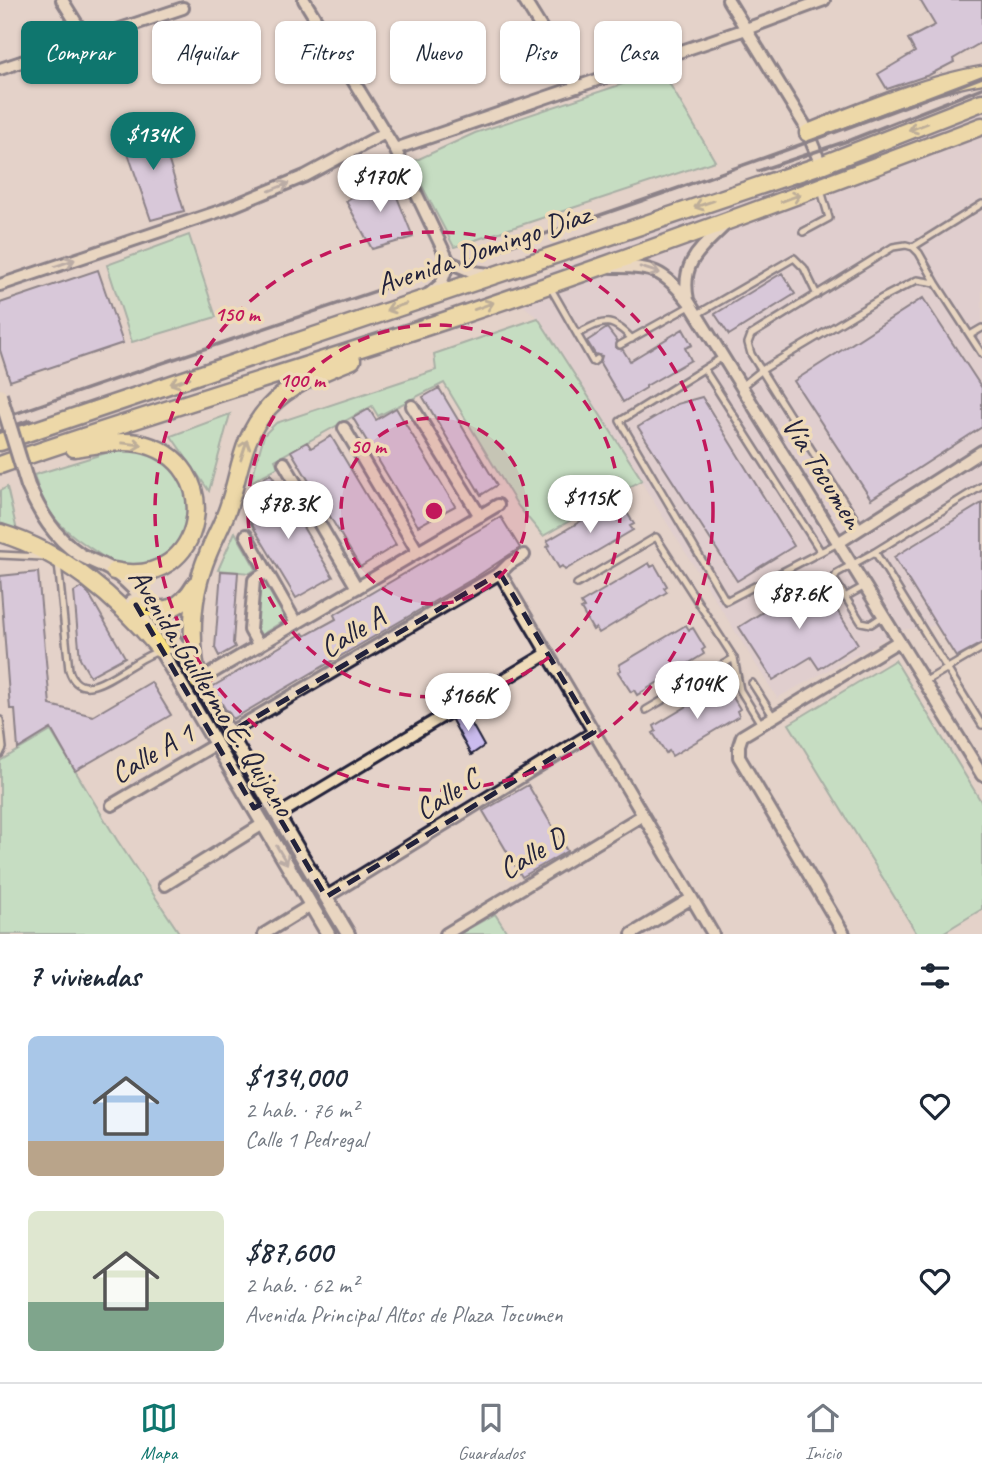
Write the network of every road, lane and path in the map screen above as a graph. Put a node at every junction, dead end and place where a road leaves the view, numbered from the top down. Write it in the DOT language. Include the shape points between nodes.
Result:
graph roads {
  1 [pos="62,0"];
  2 [pos="304,0"];
  3 [pos="524,0"];
  4 [pos="728,0"];
  5 [pos="824,0"];
  6 [pos="183,8"];
  7 [pos="75,21"];
  8 [pos="138,23"];
  9 [pos="746,29"];
  10 [pos="21,62"];
  11 [pos="0,69"];
  12 [pos="982,75"];
  13 [pos="578,87"];
  14 [pos="982,102"];
  15 [pos="982,126"];
  16 [pos="385,133"];
  17 [pos="808,133"];
  18 [pos="395,149"];
  19 [pos="821,165"];
  20 [pos="820,187"];
  21 [pos="982,204"];
  22 [pos="729,221"];
  23 [pos="803,232"];
  24 [pos="913,247"];
  25 [pos="449,262"];
  26 [pos="598,267"];
  27 [pos="499,273"];
  28 [pos="936,283"];
  29 [pos="548,284"];
  30 [pos="0,285"];
  31 [pos="817,295"];
  32 [pos="423,298"];
  33 [pos="692,308"];
  34 [pos="444,320"];
  35 [pos="982,328"];
  36 [pos="577,334"];
  37 [pos="970,335"];
  38 [pos="632,339"];
  39 [pos="620,345"];
  40 [pos="982,354"];
  41 [pos="723,358"];
  42 [pos="597,359"];
  43 [pos="704,369"];
  44 [pos="762,370"];
  45 [pos="741,387"];
  46 [pos="0,395"];
  47 [pos="412,406"];
  48 [pos="344,428"];
  49 [pos="0,442"];
  50 [pos="40,451"];
  51 [pos="982,451"];
  52 [pos="284,463"];
  53 [pos="0,465"];
  54 [pos="982,486"];
  55 [pos="498,505"];
  56 [pos="480,516"];
  57 [pos="861,528"];
  58 [pos="0,533"];
  59 [pos="246,536"];
  60 [pos="838,543"];
  61 [pos="875,551"];
  62 [pos="418,552"];
  63 [pos="821,552"];
  64 [pos="0,555"];
  65 [pos="524,555"];
  66 [pos="57,558"];
  67 [pos="851,565"];
  68 [pos="110,569"];
  69 [pos="267,572"];
  70 [pos="500,573"];
  71 [pos="200,576"];
  72 [pos="577,584"];
  73 [pos="864,586"];
  74 [pos="357,588"];
  75 [pos="845,597"];
  76 [pos="135,605"];
  77 [pos="152,610"];
  78 [pos="883,616"];
  79 [pos="296,624"];
  80 [pos="899,641"];
  81 [pos="258,646"];
  82 [pos="982,648"];
  83 [pos="160,649"];
  84 [pos="548,653"];
  85 [pos="734,658"];
  86 [pos="187,662"];
  87 [pos="948,668"];
  88 [pos="198,681"];
  89 [pos="924,682"];
  90 [pos="752,683"];
  91 [pos="646,710"];
  92 [pos="773,716"];
  93 [pos="0,720"];
  94 [pos="761,724"];
  95 [pos="982,725"];
  96 [pos="594,732"];
  97 [pos="229,733"];
  98 [pos="216,744"];
  99 [pos="0,754"];
  100 [pos="982,775"];
  101 [pos="269,800"];
  102 [pos="112,805"];
  103 [pos="254,808"];
  104 [pos="278,815"];
  105 [pos="643,815"];
  106 [pos="263,824"];
  107 [pos="165,885"];
  108 [pos="326,897"];
  109 [pos="692,898"];
  110 [pos="311,905"];
  111 [pos="264,934"];
  112 [pos="328,934"];
  113 [pos="348,934"];
  114 [pos="446,934"];
  115 [pos="632,934"];
  116 [pos="713,934"];
  117 [pos="844,934"];
  1 -- 7 [label="street"];
  2 -- 16 [label="street"];
  3 -- 13 [label="street"];
  4 -- 9 [label="street"];
  5 -- 9 [label="street"];
  6 -- 8 [label="street"];
  9 -- 13 [label="street"];
  9 -- 17 [label="street"];
  10 -- 11 [label="street"];
  12 -- 17 [label="main road"];
  13 -- 18 [label="street"];
  14 -- 19 [label="main road, Avenida Domingo Díaz, one-way"];
  15 -- 20 [label="main road, Avenida Domingo Díaz"];
  16 -- 18 [label="street"];
  30 -- 16 [label="street, one-way" via="223,210 305,176"];
  17 -- 19 [label="street"];
  18 -- 25 [label="street"];
  19 -- 27 [label="main road, Avenida Domingo Díaz, one-way"];
  22 -- 20 [label="main road, Avenida Domingo Díaz, one-way"];
  20 -- 23 [label="lane" via="829,218"];
  21 -- 24 [label="lane"];
  22 -- 26 [label="main road, Avenida Domingo Díaz"];
  22 -- 33 [label="street" via="691,261 686,290"];
  24 -- 28 [label="lane"];
  24 -- 31 [label="lane" via="892,247"];
  25 -- 27 [label="street" via="473,272"];
  25 -- 32 [label="street" via="441,284"];
  26 -- 29 [label="main road, Avenida Domingo Díaz"];
  26 -- 33 [label="street, Vía Tocumen, one-way" via="654,270 670,279"];
  27 -- 32 [label="main road, Avenida Domingo Díaz"];
  28 -- 37 [label="lane"];
  28 -- 44 [label="lane" via="917,280"];
  34 -- 29 [label="main road, Avenida Domingo Díaz, one-way"];
  29 -- 36 [label="lane"];
  31 -- 33 [label="lane" via="794,258"];
  31 -- 44 [label="lane" via="751,335 748,344"];
  32 -- 49 [label="main road, Avenida Domingo Díaz, one-way"];
  33 -- 38 [label="lane"];
  33 -- 41 [label="street, Vía Tocumen"];
  34 -- 50 [label="main road, Avenida Domingo Díaz"];
  71 -- 34 [label="main road, one-way" via="230,504 246,441 269,407 294,387 326,371"];
  35 -- 37 [label="lane"];
  36 -- 38 [label="lane" via="602,321 621,326"];
  36 -- 42 [label="lane" via="593,362"];
  37 -- 40 [label="lane"];
  38 -- 39 [label="lane"];
  41 -- 43 [label="lane"];
  41 -- 45 [label="street, Vía Tocumen"];
  43 -- 63 [label="lane"];
  43 -- 63 [label="lane" via="620,421 726,601"];
  44 -- 45 [label="lane"];
  44 -- 57 [label="lane"];
  45 -- 60 [label="street, Vía Tocumen"];
  46 -- 68 [label="street, bridge" via="40,513 80,555"];
  47 -- 56 [label="street"];
  48 -- 62 [label="street"];
  50 -- 53 [label="main road, Avenida Domingo Díaz"];
  50 -- 68 [label="main road, one-way" via="139,443 165,454 185,474 197,506 193,532 184,549 153,570 134,574"];
  51 -- 57 [label="street"];
  52 -- 74 [label="street"];
  54 -- 61 [label="lane"];
  55 -- 56 [label="street"];
  56 -- 62 [label="street"];
  57 -- 60 [label="street"];
  58 -- 66 [label="main road"];
  59 -- 69 [label="street"];
  60 -- 63 [label="lane"];
  60 -- 67 [label="street, Vía Tocumen"];
  61 -- 67 [label="lane"];
  61 -- 87 [label="lane"];
  62 -- 74 [label="street"];
  64 -- 66 [label="lane"];
  65 -- 70 [label="street, Calle A"];
  66 -- 83 [label="main road" via="115,600"];
  66 -- 83 [label="lane" via="69,670 77,684 105,681"];
  67 -- 73 [label="street, Vía Tocumen"];
  67 -- 75 [label="lane" via="834,576"];
  68 -- 76 [label="street, Avenida Guillermo E. Quijano" via="110,577"];
  68 -- 77 [label="street, Avenida Guillermo E. Quijano"];
  69 -- 79 [label="street"];
  69 -- 81 [label="street" via="254,580 250,630"];
  70 -- 84 [label="street"];
  70 -- 97 [label="street, Calle A"];
  71 -- 77 [label="main road" via="178,605"];
  71 -- 88 [label="main road" via="192,630"];
  72 -- 85 [label="lane" via="656,537"];
  73 -- 75 [label="lane"];
  73 -- 78 [label="street, Vía Tocumen"];
  74 -- 79 [label="street"];
  75 -- 78 [label="lane" via="861,622 871,624"];
  76 -- 77 [label="main road"];
  76 -- 83 [label="street, Avenida Guillermo E. Quijano"];
  77 -- 86 [label="street, Avenida Guillermo E. Quijano"];
  78 -- 80 [label="street, Vía Tocumen"];
  79 -- 81 [label="street"];
  80 -- 89 [label="street, Vía Tocumen"];
  80 -- 92 [label="street"];
  81 -- 88 [label="street"];
  82 -- 87 [label="lane"];
  83 -- 86 [label="lane" via="172,649"];
  83 -- 98 [label="street, Avenida Guillermo E. Quijano"];
  84 -- 96 [label="street"];
  84 -- 104 [label="street"];
  85 -- 91 [label="lane"];
  85 -- 94 [label="lane" via="740,690"];
  86 -- 88 [label="street, Avenida Guillermo E. Quijano"];
  87 -- 89 [label="lane"];
  87 -- 95 [label="lane"];
  88 -- 97 [label="street, Avenida Guillermo E. Quijano"];
  89 -- 100 [label="street, Vía Tocumen"];
  90 -- 92 [label="lane"];
  92 -- 94 [label="street"];
  93 -- 99 [label="lane"];
  94 -- 117 [label="street" via="742,736 740,757"];
  96 -- 105 [label="street"];
  96 -- 108 [label="street, Calle C"];
  97 -- 101 [label="street, Avenida Guillermo E. Quijano"];
  98 -- 102 [label="street, Calle A 1"];
  98 -- 103 [label="street, Avenida Guillermo E. Quijano"];
  101 -- 103 [label="street"];
  101 -- 104 [label="street, Avenida Guillermo E. Quijano"];
  103 -- 106 [label="street, Avenida Guillermo E. Quijano"];
  104 -- 108 [label="street, Avenida Guillermo E. Quijano"];
  105 -- 109 [label="street"];
  105 -- 114 [label="street, Calle D"];
  106 -- 107 [label="street"];
  106 -- 110 [label="street, Avenida Guillermo E. Quijano, one-way"];
  108 -- 113 [label="street, Avenida Guillermo E. Quijano"];
  109 -- 115 [label="street"];
  109 -- 116 [label="street"];
  110 -- 111 [label="street"];
  110 -- 112 [label="street, Avenida Guillermo E. Quijano"];
}
